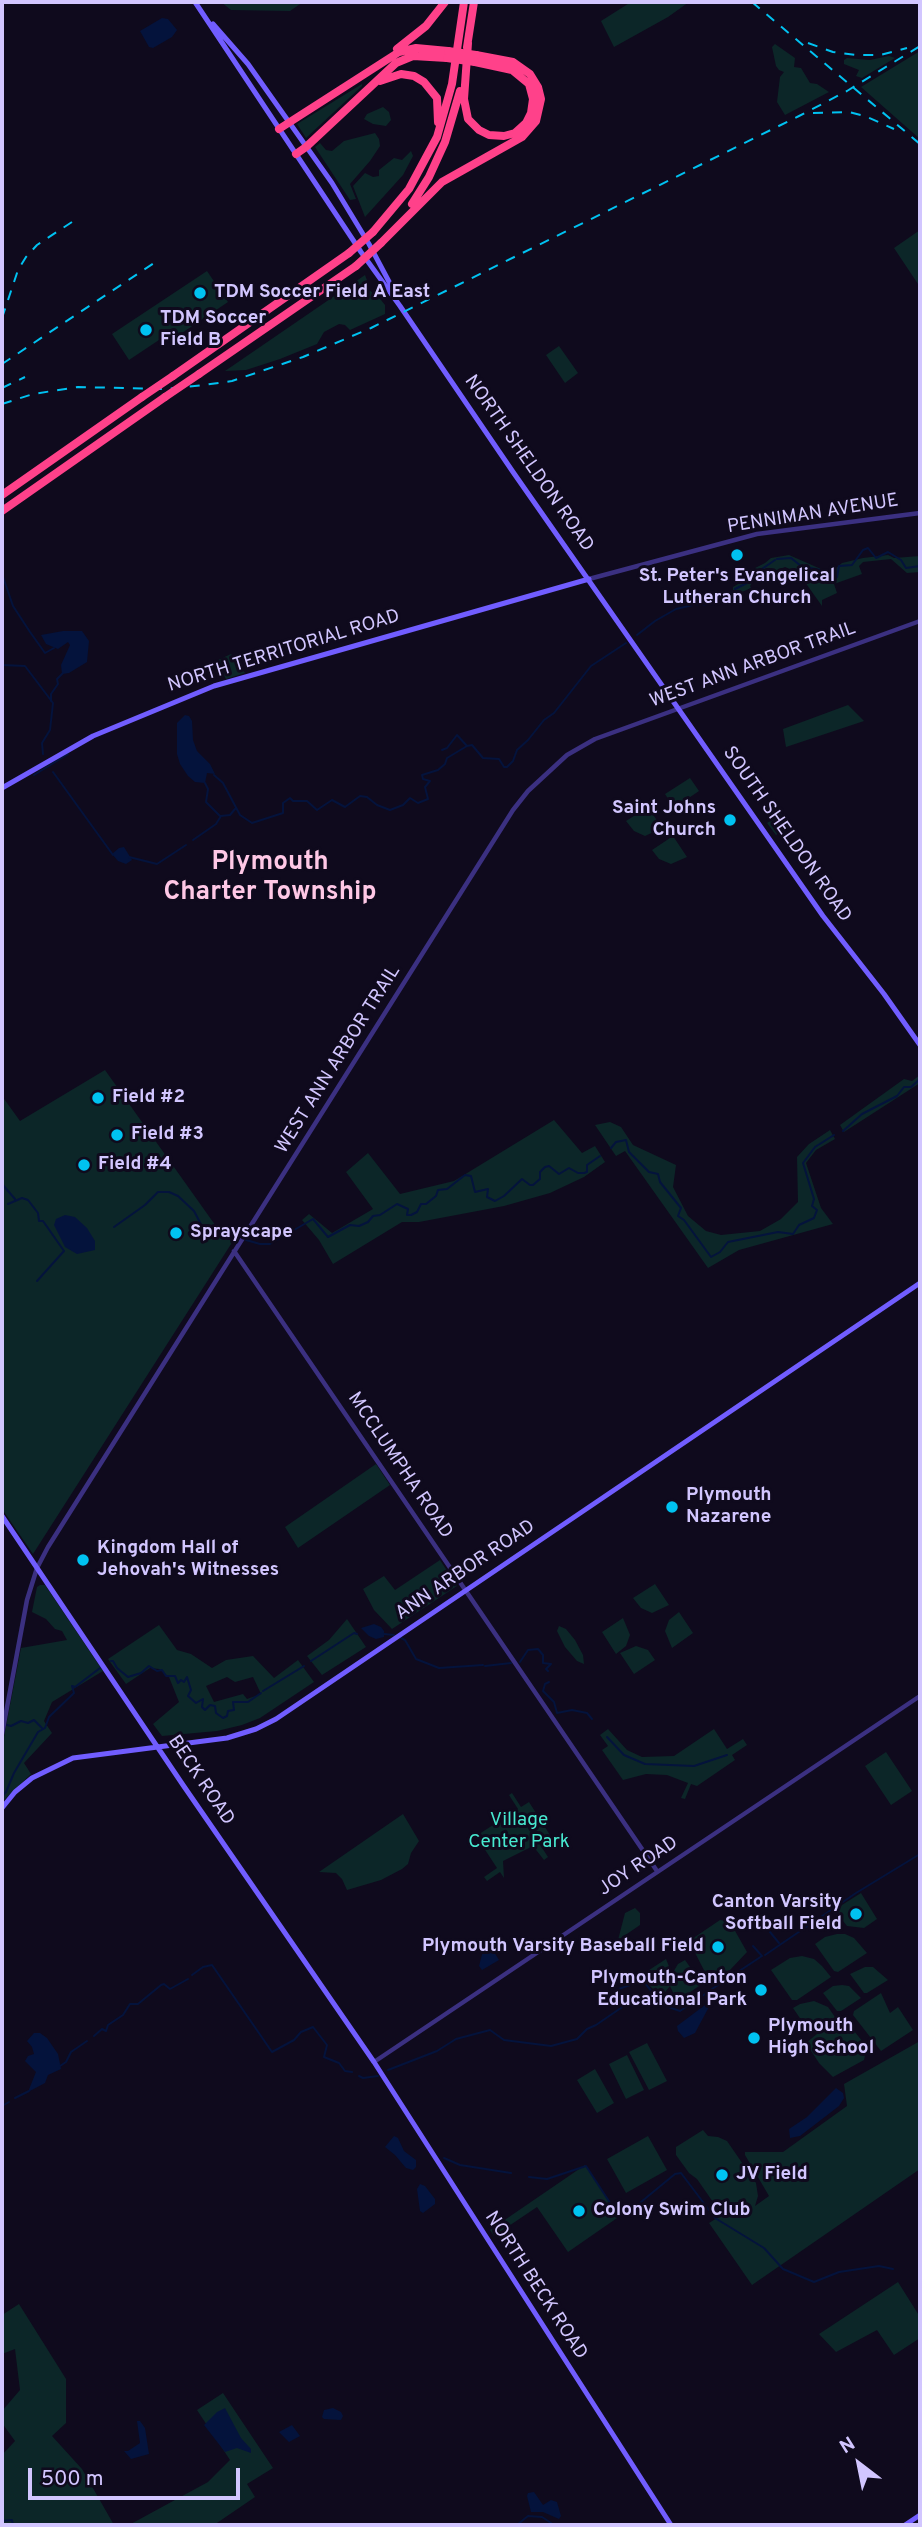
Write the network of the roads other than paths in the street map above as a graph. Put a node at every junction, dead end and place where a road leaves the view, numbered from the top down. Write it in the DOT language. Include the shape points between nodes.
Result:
graph roads {
  1 [pos="195,2"];
  2 [pos="445,2"];
  3 [pos="464,2"];
  4 [pos="474,2"];
  5 [pos="206,18"];
  6 [pos="468,43"];
  7 [pos="448,55"];
  8 [pos="476,59"];
  9 [pos="363,73"];
  10 [pos="256,75"];
  11 [pos="248,83"];
  12 [pos="353,102"];
  13 [pos="281,111"];
  14 [pos="270,116"];
  15 [pos="289,122"];
  16 [pos="279,129"];
  17 [pos="306,147"];
  18 [pos="296,154"];
  19 [pos="428,157"];
  20 [pos="328,178"];
  21 [pos="318,185"];
  22 [pos="329,203"];
  23 [pos="356,222"];
  24 [pos="361,229"];
  25 [pos="394,229"];
  26 [pos="349,233"];
  27 [pos="400,306"];
  28 [pos="2,495"];
  29 [pos="2,511"];
  30 [pos="920,513"];
  31 [pos="589,579"];
  32 [pos="920,621"];
  33 [pos="632,639"];
  34 [pos="679,708"];
  35 [pos="2,788"];
  36 [pos="920,1045"];
  37 [pos="234,1251"];
  38 [pos="920,1283"];
  39 [pos="2,1516"];
  40 [pos="37,1568"];
  41 [pos="466,1591"];
  42 [pos="920,1696"];
  43 [pos="2,1734"];
  44 [pos="158,1747"];
  45 [pos="2,1808"];
  46 [pos="657,1871"];
  47 [pos="374,2062"];
  48 [pos="920,2515"];
  49 [pos="671,2525"];
  50 [pos="905,2525"];
  1 -- 5 [label="main road, NORTH SHELDON ROAD"];
  2 -- 9 [label="highway" via="417,34"];
  3 -- 19 [label="highway" via="449,97"];
  4 -- 6 [label="highway"];
  5 -- 10 [label="main road, NORTH SHELDON ROAD"];
  5 -- 11 [label="main road, NORTH SHELDON ROAD"];
  6 -- 8 [label="highway" via="467,116 485,134 514,133 531,113 528,84 512,70"];
  6 -- 25 [label="highway" via="450,129 425,184"];
  7 -- 8 [label="highway, bridge"];
  7 -- 9 [label="highway" via="406,49"];
  7 -- 12 [label="highway" via="402,59"];
  8 -- 25 [label="highway" via="508,60 528,71 540,93 538,118 522,137 442,182"];
  9 -- 15 [label="highway"];
  10 -- 11 [label="main road"];
  10 -- 13 [label="main road, NORTH SHELDON ROAD"];
  11 -- 14 [label="main road, NORTH SHELDON ROAD"];
  12 -- 17 [label="highway"];
  12 -- 19 [label="highway" via="393,75 410,75 424,82 435,94 439,111"];
  13 -- 14 [label="main road"];
  13 -- 15 [label="main road, NORTH SHELDON ROAD"];
  14 -- 16 [label="main road, NORTH SHELDON ROAD"];
  15 -- 16 [label="highway"];
  15 -- 17 [label="main road, NORTH SHELDON ROAD"];
  16 -- 18 [label="main road, NORTH SHELDON ROAD"];
  17 -- 18 [label="highway"];
  17 -- 20 [label="main road, NORTH SHELDON ROAD"];
  18 -- 21 [label="main road, NORTH SHELDON ROAD"];
  19 -- 28 [label="highway, bridge" via="402,199 349,253"];
  20 -- 21 [label="main road" via="328,188"];
  20 -- 23 [label="main road, NORTH SHELDON ROAD"];
  21 -- 22 [label="main road, NORTH SHELDON ROAD"];
  22 -- 23 [label="main road" via="338,200"];
  22 -- 26 [label="main road, NORTH SHELDON ROAD"];
  23 -- 24 [label="main road, NORTH SHELDON ROAD"];
  24 -- 26 [label="main road"];
  24 -- 27 [label="main road, NORTH SHELDON ROAD"];
  25 -- 29 [label="highway, bridge" via="356,265"];
  26 -- 27 [label="main road, NORTH SHELDON ROAD"];
  27 -- 31 [label="main road, NORTH SHELDON ROAD"];
  30 -- 31 [label="street, PENNIMAN AVENUE" via="757,534"];
  31 -- 33 [label="main road, NORTH SHELDON ROAD"];
  31 -- 35 [label="main road, NORTH TERRITORIAL ROAD" via="191,694 93,736"];
  32 -- 34 [label="street, WEST ANN ARBOR TRAIL"];
  33 -- 34 [label="main road, SOUTH SHELDON ROAD"];
  34 -- 36 [label="main road, SOUTH SHELDON ROAD" via="832,929"];
  34 -- 37 [label="street, WEST ANN ARBOR TRAIL" via="584,744 528,791"];
  37 -- 40 [label="street, WEST ANN ARBOR TRAIL"];
  37 -- 41 [label="street, MCCLUMPHA ROAD"];
  38 -- 41 [label="main road, ANN ARBOR ROAD"];
  39 -- 40 [label="main road, BECK ROAD"];
  40 -- 43 [label="street, WEST ANN ARBOR TRAIL"];
  40 -- 44 [label="main road, BECK ROAD"];
  41 -- 44 [label="main road, ANN ARBOR ROAD" via="256,1729 227,1738"];
  41 -- 46 [label="street, MCCLUMPHA ROAD"];
  42 -- 46 [label="street, JOY ROAD"];
  44 -- 45 [label="main road, ANN ARBOR ROAD" via="61,1762 27,1782"];
  44 -- 47 [label="main road, BECK ROAD"];
  46 -- 47 [label="street, JOY ROAD"];
  47 -- 49 [label="main road, NORTH BECK ROAD"];
  48 -- 50 [label="main road"];
}
